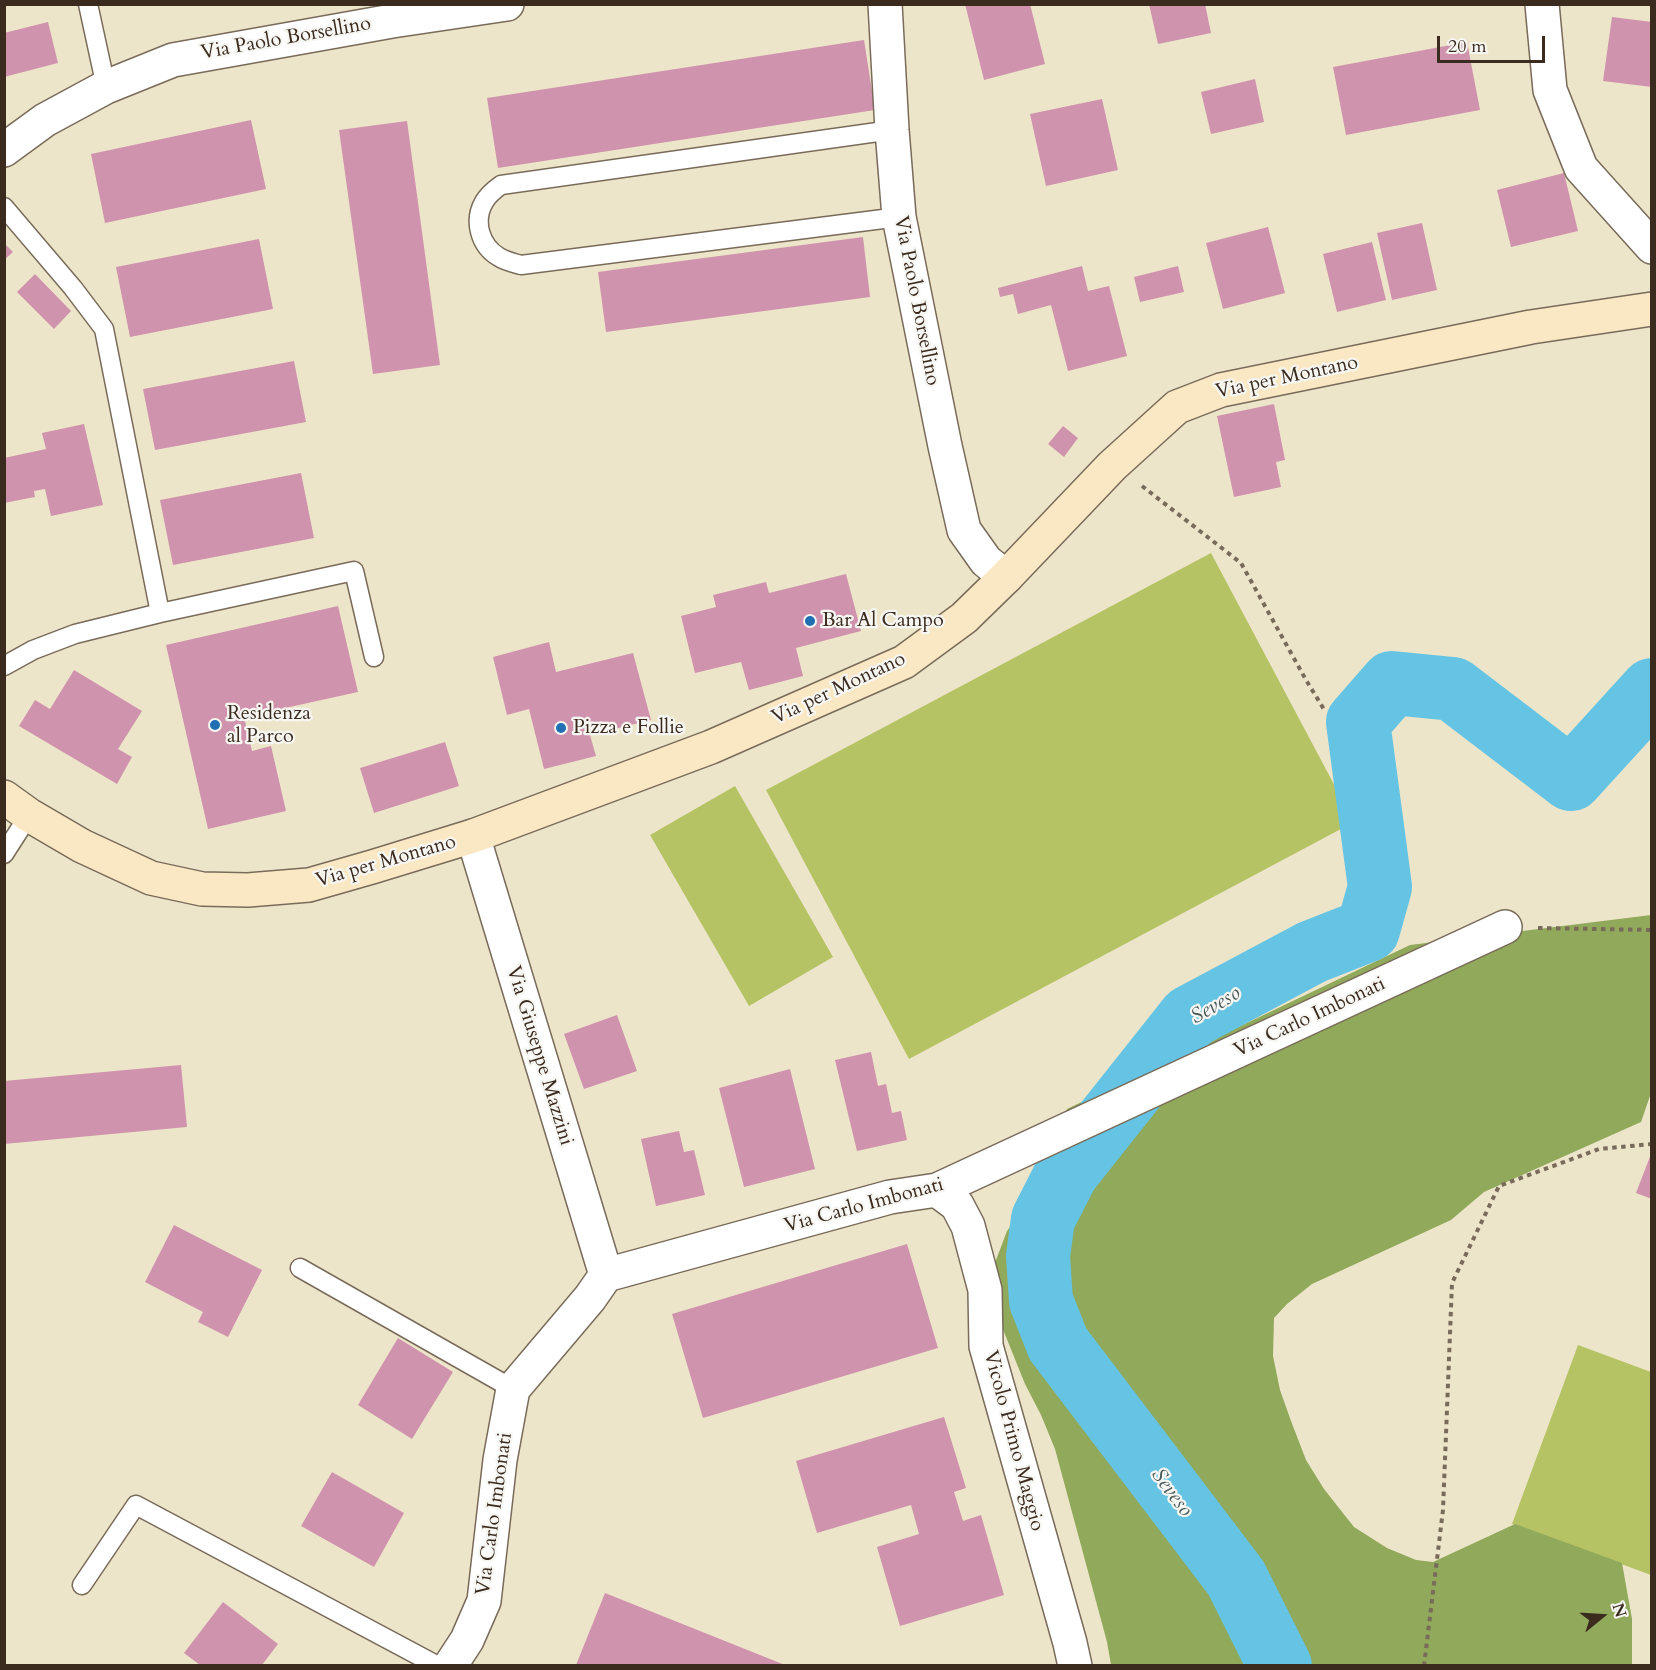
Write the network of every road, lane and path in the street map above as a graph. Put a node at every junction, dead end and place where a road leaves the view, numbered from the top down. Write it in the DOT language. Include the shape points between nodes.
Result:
graph roads {
  1 [pos="88,4"];
  2 [pos="507,4"];
  3 [pos="885,4"];
  4 [pos="1542,4"];
  5 [pos="449,8"];
  6 [pos="106,87"];
  7 [pos="892,130"];
  8 [pos="4,150"];
  9 [pos="4,207"];
  10 [pos="899,217"];
  11 [pos="1652,247"];
  12 [pos="1652,309"];
  13 [pos="1112,466"];
  14 [pos="1006,578"];
  15 [pos="160,613"];
  16 [pos="374,657"];
  17 [pos="4,666"];
  18 [pos="1325,711"];
  19 [pos="17,806"];
  20 [pos="473,836"];
  21 [pos="4,854"];
  22 [pos="1505,927"];
  23 [pos="1652,930"];
  24 [pos="1652,1144"];
  25 [pos="938,1190"];
  26 [pos="300,1268"];
  27 [pos="606,1275"];
  28 [pos="513,1389"];
  29 [pos="82,1585"];
  30 [pos="438,1665"];
  31 [pos="450,1665"];
  32 [pos="1075,1665"];
  33 [pos="1424,1665"];
  1 -- 6 [label="lane"];
  2 -- 5 [label="street, Via Paolo Borsellino"];
  3 -- 7 [label="street, Via Paolo Borsellino"];
  4 -- 11 [label="street" via="1550,90 1581,168"];
  5 -- 6 [label="street, Via Paolo Borsellino" via="173,60"];
  6 -- 8 [label="street, Via Paolo Borsellino" via="45,120"];
  7 -- 10 [label="street, Via Paolo Borsellino"];
  7 -- 10 [label="lane" via="501,185 483,203 478,227 489,249 521,265"];
  9 -- 15 [label="lane" via="104,328"];
  10 -- 14 [label="street, Via Paolo Borsellino" via="964,530 986,561"];
  12 -- 13 [label="street, Via per Montano" via="1531,327 1221,390 1177,407"];
  13 -- 14 [label="street, Via per Montano"];
  13 -- 18 [label="path" via="1241,563"];
  14 -- 20 [label="street, Via per Montano" via="964,618 904,662 711,747"];
  15 -- 16 [label="lane" via="354,571"];
  15 -- 17 [label="lane" via="75,634"];
  19 -- 20 [label="street, Via per Montano" via="82,846 151,878 202,890 309,885"];
  19 -- 21 [label="lane"];
  20 -- 27 [label="street, Via Giuseppe Mazzini"];
  22 -- 23 [label="path"];
  22 -- 25 [label="street, Via Carlo Imbonati"];
  24 -- 33 [label="path" via="1599,1149 1498,1186 1452,1282 1443,1510"];
  25 -- 27 [label="street, Via Carlo Imbonati" via="890,1197"];
  25 -- 32 [label="street, Vicolo Primo Maggio" via="957,1204 968,1226 985,1290 986,1346"];
  26 -- 28 [label="lane"];
  27 -- 28 [label="street, Via Carlo Imbonati"];
  28 -- 31 [label="street, Via Carlo Imbonati" via="500,1460 484,1601 467,1640"];
  29 -- 30 [label="lane" via="136,1505"];
}
